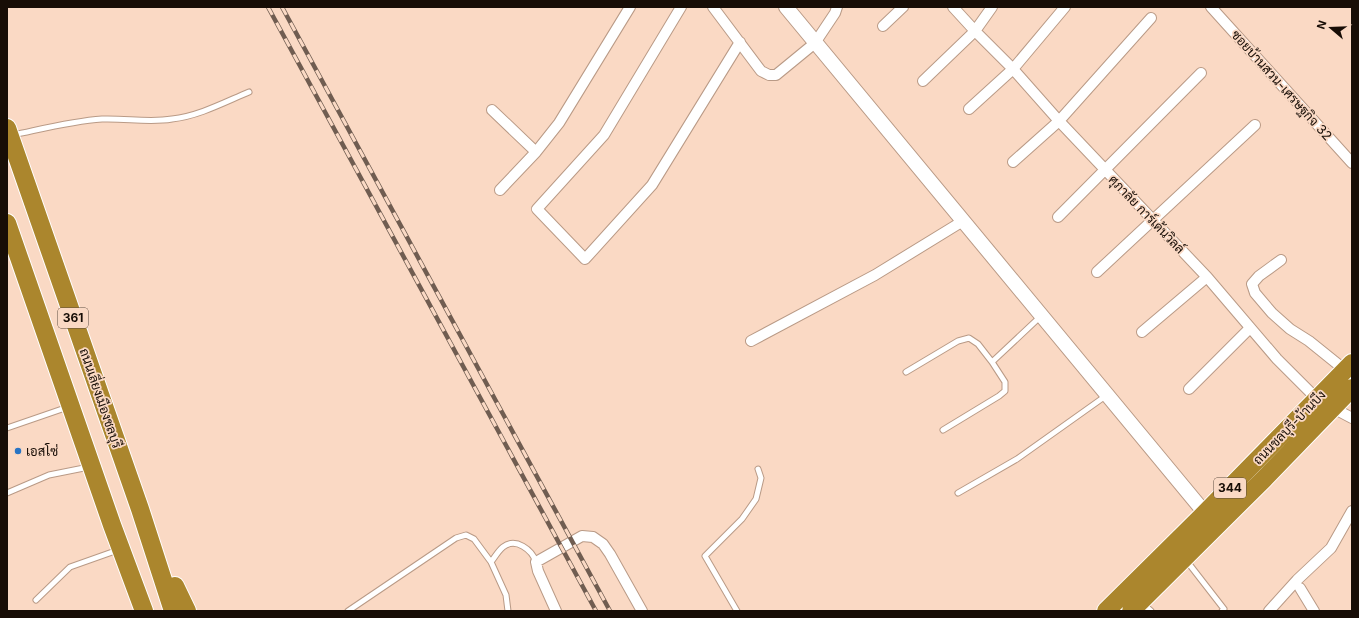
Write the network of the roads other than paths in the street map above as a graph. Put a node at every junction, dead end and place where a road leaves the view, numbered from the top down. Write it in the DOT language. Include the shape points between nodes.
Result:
graph roads {
  1 [pos="630,7"];
  2 [pos="681,7"];
  3 [pos="713,7"];
  4 [pos="786,7"];
  5 [pos="903,7"];
  6 [pos="953,7"];
  7 [pos="992,7"];
  8 [pos="1065,7"];
  9 [pos="1211,7"];
  10 [pos="834,9"];
  11 [pos="1152,18"];
  12 [pos="883,26"];
  13 [pos="975,31"];
  14 [pos="740,42"];
  15 [pos="815,43"];
  16 [pos="1013,69"];
  17 [pos="1201,73"];
  18 [pos="923,81"];
  19 [pos="249,92"];
  20 [pos="969,109"];
  21 [pos="492,110"];
  22 [pos="1059,120"];
  23 [pos="1255,125"];
  24 [pos="8,132"];
  25 [pos="536,152"];
  26 [pos="1013,162"];
  27 [pos="1352,163"];
  28 [pos="1105,170"];
  29 [pos="500,190"];
  30 [pos="1058,217"];
  31 [pos="963,221"];
  32 [pos="1154,221"];
  33 [pos="7,223"];
  34 [pos="1281,260"];
  35 [pos="1097,272"];
  36 [pos="1207,277"];
  37 [pos="1042,316"];
  38 [pos="1250,328"];
  39 [pos="1142,332"];
  40 [pos="751,341"];
  41 [pos="992,362"];
  42 [pos="1348,366"];
  43 [pos="906,372"];
  44 [pos="1189,389"];
  45 [pos="1107,395"];
  46 [pos="1345,398"];
  47 [pos="1317,399"];
  48 [pos="71,406"];
  49 [pos="1352,418"];
  50 [pos="7,428"];
  51 [pos="943,430"];
  52 [pos="92,466"];
  53 [pos="758,469"];
  54 [pos="958,492"];
  55 [pos="7,493"];
  56 [pos="140,509"];
  57 [pos="1352,511"];
  58 [pos="1205,513"];
  59 [pos="112,525"];
  60 [pos="118,550"];
  61 [pos="1184,558"];
  62 [pos="491,562"];
  63 [pos="536,562"];
  64 [pos="1300,588"];
  65 [pos="36,600"];
  66 [pos="1141,608"];
  67 [pos="131,611"];
  68 [pos="144,611"];
  69 [pos="173,611"];
  70 [pos="187,611"];
  71 [pos="348,611"];
  72 [pos="508,611"];
  73 [pos="556,611"];
  74 [pos="642,611"];
  75 [pos="737,611"];
  76 [pos="1106,611"];
  77 [pos="1222,611"];
  78 [pos="1269,611"];
  79 [pos="1314,611"];
  1 -- 25 [label="street" via="559,123"];
  2 -- 14 [label="street" via="604,135 537,209 585,259 652,186"];
  3 -- 14 [label="street"];
  4 -- 15 [label="street"];
  5 -- 12 [label="street"];
  6 -- 13 [label="street, ศุภาลัย การ์เด้นวิลล์"];
  7 -- 13 [label="street"];
  8 -- 16 [label="street"];
  9 -- 27 [label="street, ซอยบ้านสวน-เศรษฐกิจ 32"];
  10 -- 15 [label="street"];
  11 -- 22 [label="street"];
  13 -- 16 [label="street, ศุภาลัย การ์เด้นวิลล์"];
  13 -- 18 [label="street"];
  14 -- 15 [label="street" via="761,70 769,75 776,75"];
  15 -- 31 [label="street"];
  16 -- 20 [label="street"];
  16 -- 22 [label="street, ศุภาลัย การ์เด้นวิลล์"];
  17 -- 28 [label="street"];
  19 -- 24 [label="lane" via="193,115 173,119 102,119"];
  21 -- 25 [label="street"];
  22 -- 26 [label="street"];
  22 -- 28 [label="street, ศุภาลัย การ์เด้นวิลล์"];
  23 -- 32 [label="street"];
  24 -- 56 [label="highway, ถนนเลี่ยงเมืองชลบุรี / 361"];
  25 -- 29 [label="street"];
  28 -- 30 [label="street"];
  28 -- 32 [label="street, ศุภาลัย การ์เด้นวิลล์"];
  31 -- 37 [label="street"];
  31 -- 40 [label="street" via="875,275"];
  32 -- 35 [label="street"];
  32 -- 36 [label="street, ศุภาลัย การ์เด้นวิลล์"];
  33 -- 48 [label="highway, 361"];
  34 -- 42 [label="street" via="1252,284 1255,293 1290,329"];
  36 -- 38 [label="street, ศุภาลัย การ์เด้นวิลล์"];
  36 -- 39 [label="street"];
  37 -- 41 [label="lane"];
  37 -- 45 [label="street"];
  38 -- 44 [label="street"];
  38 -- 47 [label="street, ศุภาลัย การ์เด้นวิลล์"];
  41 -- 43 [label="lane" via="978,344 969,338 958,341"];
  41 -- 51 [label="lane" via="1005,382 1005,391"];
  42 -- 47 [label="highway, ถนนชลบุรี-บ้านบึง / 344"];
  45 -- 54 [label="lane" via="1017,459"];
  45 -- 58 [label="street"];
  46 -- 49 [label="street"];
  46 -- 61 [label="highway, ถนนชลบุรี-บ้านบึง / 344"];
  47 -- 58 [label="highway, ถนนชลบุรี-บ้านบึง / 344"];
  48 -- 50 [label="lane"];
  48 -- 52 [label="highway, 361"];
  52 -- 55 [label="lane" via="49,475"];
  52 -- 59 [label="highway, 361"];
  53 -- 75 [label="lane" via="761,478 756,498 742,519 705,556"];
  56 -- 69 [label="highway, ถนนเลี่ยงเมืองชลบุรี / 361"];
  56 -- 70 [label="highway, ถนนเลี่ยงเมืองชลบุรี / 361"];
  57 -- 78 [label="street" via="1331,548"];
  58 -- 76 [label="highway, ถนนชลบุรี-บ้านบึง / 344"];
  59 -- 60 [label="highway, 361"];
  59 -- 68 [label="highway, 361"];
  60 -- 65 [label="lane" via="70,567"];
  60 -- 67 [label="highway, 361"];
  61 -- 66 [label="highway, ถนนชลบุรี-บ้านบึง / 344"];
  61 -- 77 [label="lane" via="1224,609"];
  62 -- 63 [label="lane" via="504,546 515,544 524,546 534,555"];
  62 -- 71 [label="lane" via="474,539 466,535 456,538"];
  62 -- 72 [label="lane" via="506,595"];
  63 -- 73 [label="street"];
  63 -- 74 [label="street" via="582,536 593,537 603,544 610,554"];
  64 -- 79 [label="street"];
}
